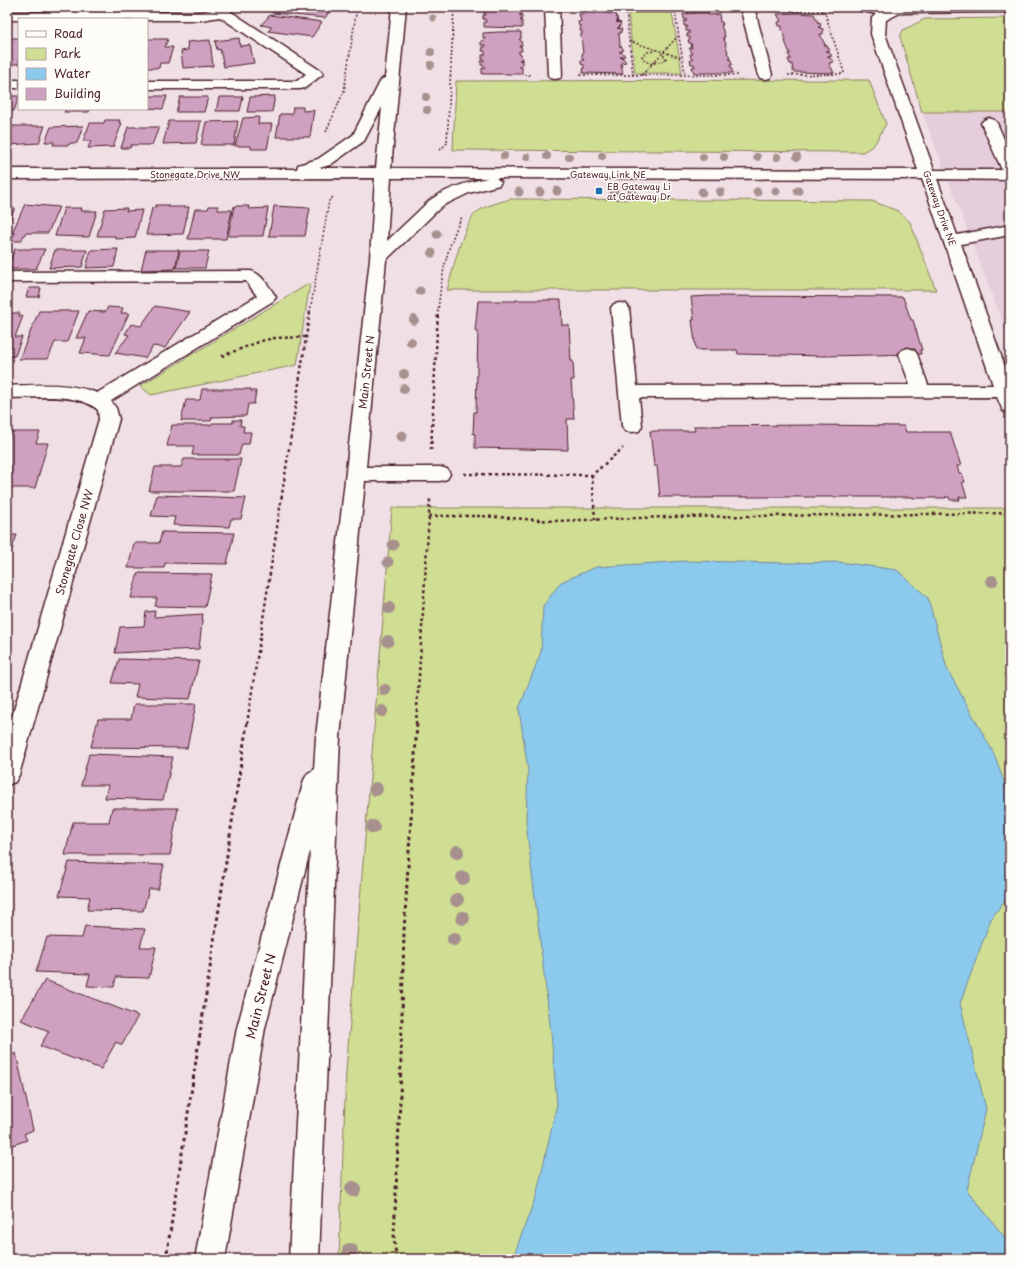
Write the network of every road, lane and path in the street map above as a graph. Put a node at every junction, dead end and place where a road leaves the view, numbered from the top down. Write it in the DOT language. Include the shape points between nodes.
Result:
graph roads {
  1 [pos="357,7"];
  2 [pos="399,7"];
  3 [pos="454,7"];
  4 [pos="552,7"];
  5 [pos="629,7"];
  6 [pos="747,7"];
  7 [pos="823,7"];
  8 [pos="864,7"];
  9 [pos="1006,8"];
  10 [pos="224,9"];
  11 [pos="626,12"];
  12 [pos="630,12"];
  13 [pos="675,12"];
  14 [pos="887,13"];
  15 [pos="7,16"];
  16 [pos="678,36"];
  17 [pos="629,41"];
  18 [pos="658,50"];
  19 [pos="662,53"];
  20 [pos="682,58"];
  21 [pos="653,64"];
  22 [pos="393,70"];
  23 [pos="524,75"];
  24 [pos="555,75"];
  25 [pos="633,75"];
  26 [pos="642,75"];
  27 [pos="684,75"];
  28 [pos="764,75"];
  29 [pos="7,84"];
  30 [pos="18,84"];
  31 [pos="148,85"];
  32 [pos="989,123"];
  33 [pos="323,137"];
  34 [pos="439,151"];
  35 [pos="1010,171"];
  36 [pos="281,173"];
  37 [pos="383,173"];
  38 [pos="7,174"];
  39 [pos="546,174"];
  40 [pos="928,175"];
  41 [pos="1010,175"];
  42 [pos="339,191"];
  43 [pos="463,214"];
  44 [pos="1010,230"];
  45 [pos="952,241"];
  46 [pos="378,259"];
  47 [pos="7,277"];
  48 [pos="620,308"];
  49 [pos="306,337"];
  50 [pos="908,354"];
  51 [pos="218,357"];
  52 [pos="921,391"];
  53 [pos="7,392"];
  54 [pos="628,392"];
  55 [pos="1008,396"];
  56 [pos="98,400"];
  57 [pos="632,426"];
  58 [pos="356,474"];
  59 [pos="435,474"];
  60 [pos="592,475"];
  61 [pos="1010,513"];
  62 [pos="429,516"];
  63 [pos="595,520"];
  64 [pos="328,737"];
  65 [pos="7,775"];
  66 [pos="166,1259"];
  67 [pos="210,1259"];
  68 [pos="304,1259"];
  69 [pos="396,1259"];
  1 -- 33 [label="path" via="344,91"];
  2 -- 22 [label="street, Main Street N"];
  3 -- 34 [label="path" via="447,143"];
  4 -- 24 [label="street"];
  5 -- 12 [label="path"];
  6 -- 28 [label="street"];
  7 -- 28 [label="path" via="843,74"];
  8 -- 14 [label="street"];
  9 -- 14 [label="street" via="899,9"];
  10 -- 15 [label="street" via="208,15 181,17"];
  10 -- 31 [label="street" via="316,74 300,85"];
  11 -- 17 [label="path"];
  13 -- 16 [label="path"];
  14 -- 40 [label="street, Gateway Drive NE" via="879,18 878,34"];
  16 -- 19 [label="path"];
  16 -- 20 [label="path"];
  17 -- 18 [label="path"];
  17 -- 25 [label="path"];
  18 -- 19 [label="path"];
  18 -- 21 [label="path" via="642,56 645,61"];
  19 -- 20 [label="path"];
  19 -- 21 [label="path"];
  19 -- 21 [label="path" via="666,58 664,61"];
  20 -- 27 [label="path"];
  21 -- 26 [label="path"];
  22 -- 36 [label="street" via="359,138 324,162"];
  22 -- 37 [label="street, Main Street N"];
  23 -- 24 [label="path"];
  24 -- 25 [label="path"];
  25 -- 26 [label="path"];
  26 -- 27 [label="path"];
  27 -- 28 [label="path"];
  29 -- 30 [label="street"];
  32 -- 35 [label="street"];
  36 -- 37 [label="street, Stonegate Drive NW"];
  36 -- 38 [label="street, Stonegate Drive NW"];
  37 -- 39 [label="street, Gateway Link NE"];
  37 -- 46 [label="street, Main Street N"];
  39 -- 40 [label="street, Gateway Link NE"];
  39 -- 46 [label="street" via="474,185 445,197"];
  40 -- 41 [label="street, Gateway Link NE"];
  40 -- 45 [label="street, Gateway Drive NE"];
  42 -- 49 [label="path" via="329,201"];
  43 -- 59 [label="path" via="451,237 441,276 432,390"];
  44 -- 45 [label="street"];
  45 -- 55 [label="street, Gateway Drive NE"];
  46 -- 58 [label="street, Main Street N"];
  47 -- 56 [label="street" via="251,276 267,297"];
  48 -- 54 [label="street"];
  49 -- 51 [label="path" via="274,338"];
  49 -- 66 [label="path"];
  50 -- 52 [label="street"];
  52 -- 54 [label="street"];
  52 -- 55 [label="street"];
  53 -- 56 [label="street" via="73,392"];
  54 -- 57 [label="street"];
  56 -- 65 [label="street, Stonegate Close NW" via="106,407 109,420"];
  57 -- 60 [label="path" via="632,441"];
  58 -- 59 [label="street"];
  58 -- 64 [label="street, Main Street N"];
  59 -- 60 [label="path"];
  59 -- 62 [label="path"];
  60 -- 63 [label="path"];
  61 -- 63 [label="path"];
  62 -- 63 [label="path"];
  62 -- 69 [label="path" via="400,1018 400,1101 394,1235"];
  64 -- 67 [label="street, Main Street N" via="251,1028"];
  64 -- 68 [label="street, Main Street N"];
}
